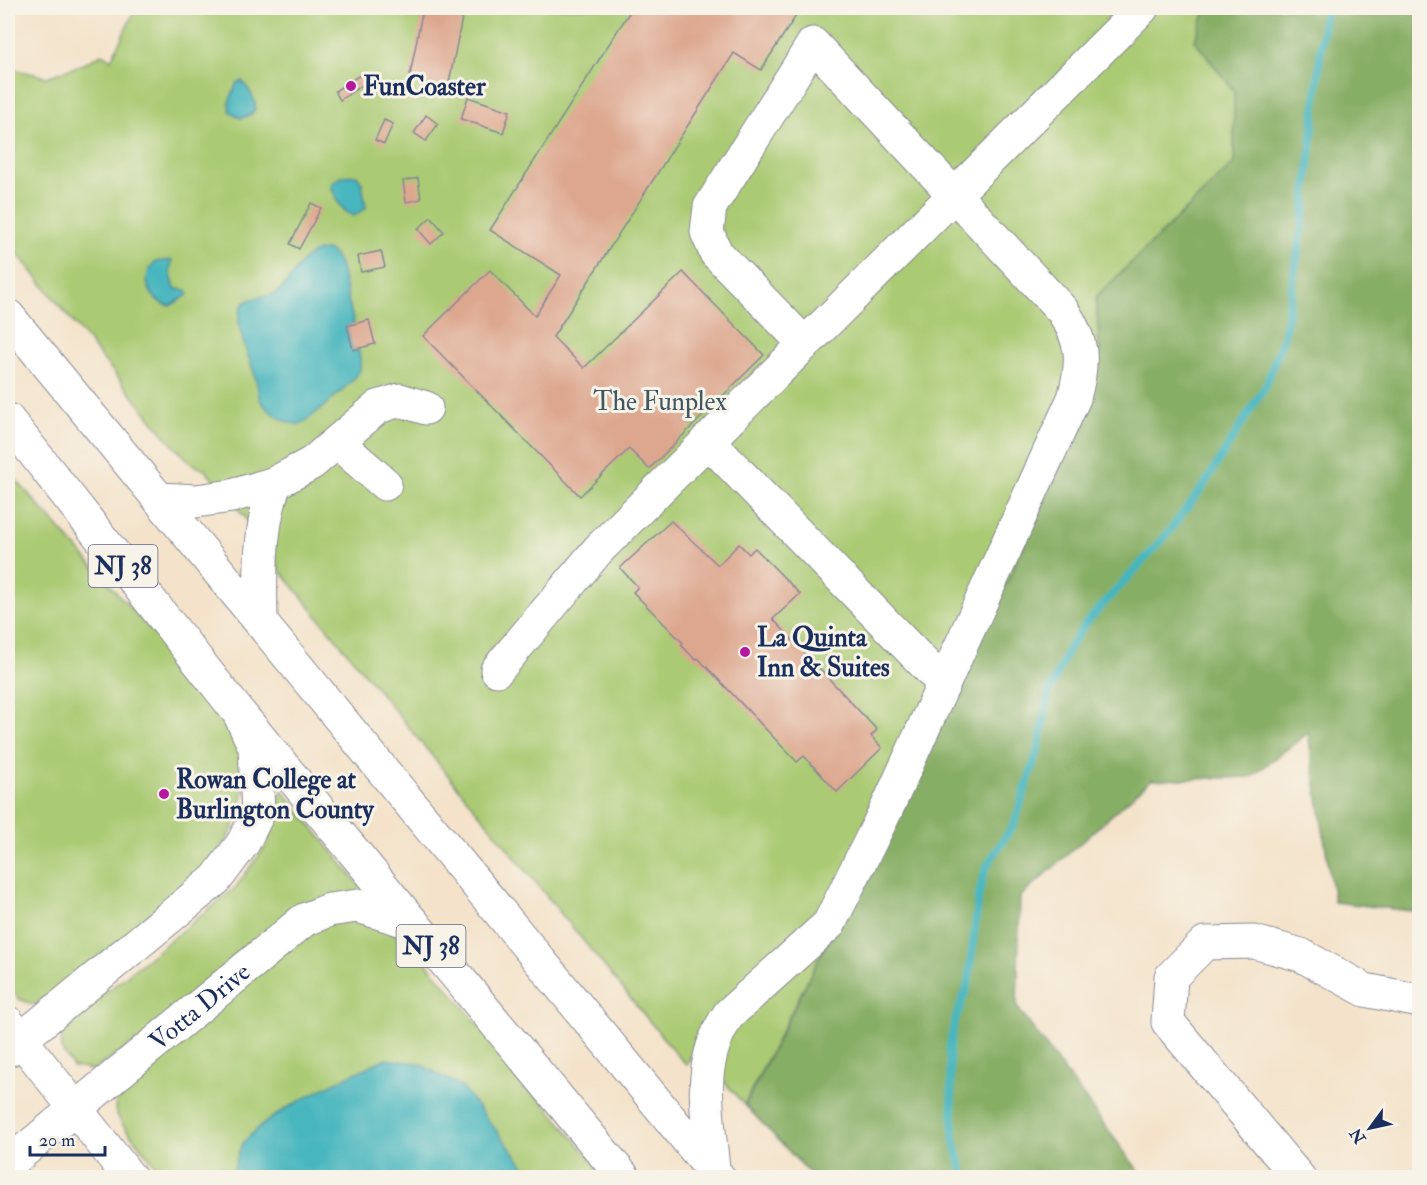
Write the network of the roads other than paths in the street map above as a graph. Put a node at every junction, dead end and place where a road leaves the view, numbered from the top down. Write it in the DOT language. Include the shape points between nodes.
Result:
graph roads {
  1 [pos="1142,8"];
  2 [pos="954,194"];
  3 [pos="8,316"];
  4 [pos="804,343"];
  5 [pos="426,408"];
  6 [pos="8,420"];
  7 [pos="707,440"];
  8 [pos="338,443"];
  9 [pos="275,483"];
  10 [pos="385,484"];
  11 [pos="160,499"];
  12 [pos="261,620"];
  13 [pos="497,670"];
  14 [pos="944,684"];
  15 [pos="239,713"];
  16 [pos="412,923"];
  17 [pos="1419,1001"];
  18 [pos="12,1038"];
  19 [pos="76,1108"];
  20 [pos="8,1164"];
  21 [pos="716,1173"];
  22 [pos="130,1178"];
  23 [pos="624,1178"];
  24 [pos="1299,1178"];
  1 -- 2 [label="main road"];
  2 -- 4 [label="main road"];
  2 -- 4 [label="main road" via="813,44 710,207 707,232 716,253"];
  2 -- 14 [label="main road" via="1062,310 1079,341 1082,367 1074,398"];
  3 -- 11 [label="main road, NJ 38"];
  4 -- 7 [label="main road"];
  5 -- 8 [label="main road" via="400,400 378,407"];
  6 -- 15 [label="main road, NJ 38"];
  7 -- 13 [label="main road" via="598,550"];
  7 -- 14 [label="main road"];
  8 -- 9 [label="main road"];
  8 -- 10 [label="main road"];
  9 -- 11 [label="main road" via="232,496 196,501"];
  9 -- 12 [label="main road" via="263,526"];
  11 -- 12 [label="main road, NJ 38"];
  12 -- 21 [label="main road, NJ 38"];
  14 -- 21 [label="main road" via="888,808 829,924 729,1014 719,1029 710,1050 706,1085"];
  15 -- 16 [label="main road, NJ 38"];
  15 -- 18 [label="main road" via="255,747 257,774 258,813 243,843 216,879"];
  16 -- 19 [label="main road, Votta Drive" via="358,906 329,910 304,920"];
  16 -- 23 [label="main road, NJ 38"];
  17 -- 24 [label="main road" via="1365,990 1300,955 1254,942 1205,943 1171,977 1168,1022"];
  18 -- 19 [label="main road"];
  19 -- 20 [label="main road, Votta Drive"];
  19 -- 22 [label="main road"];
}
